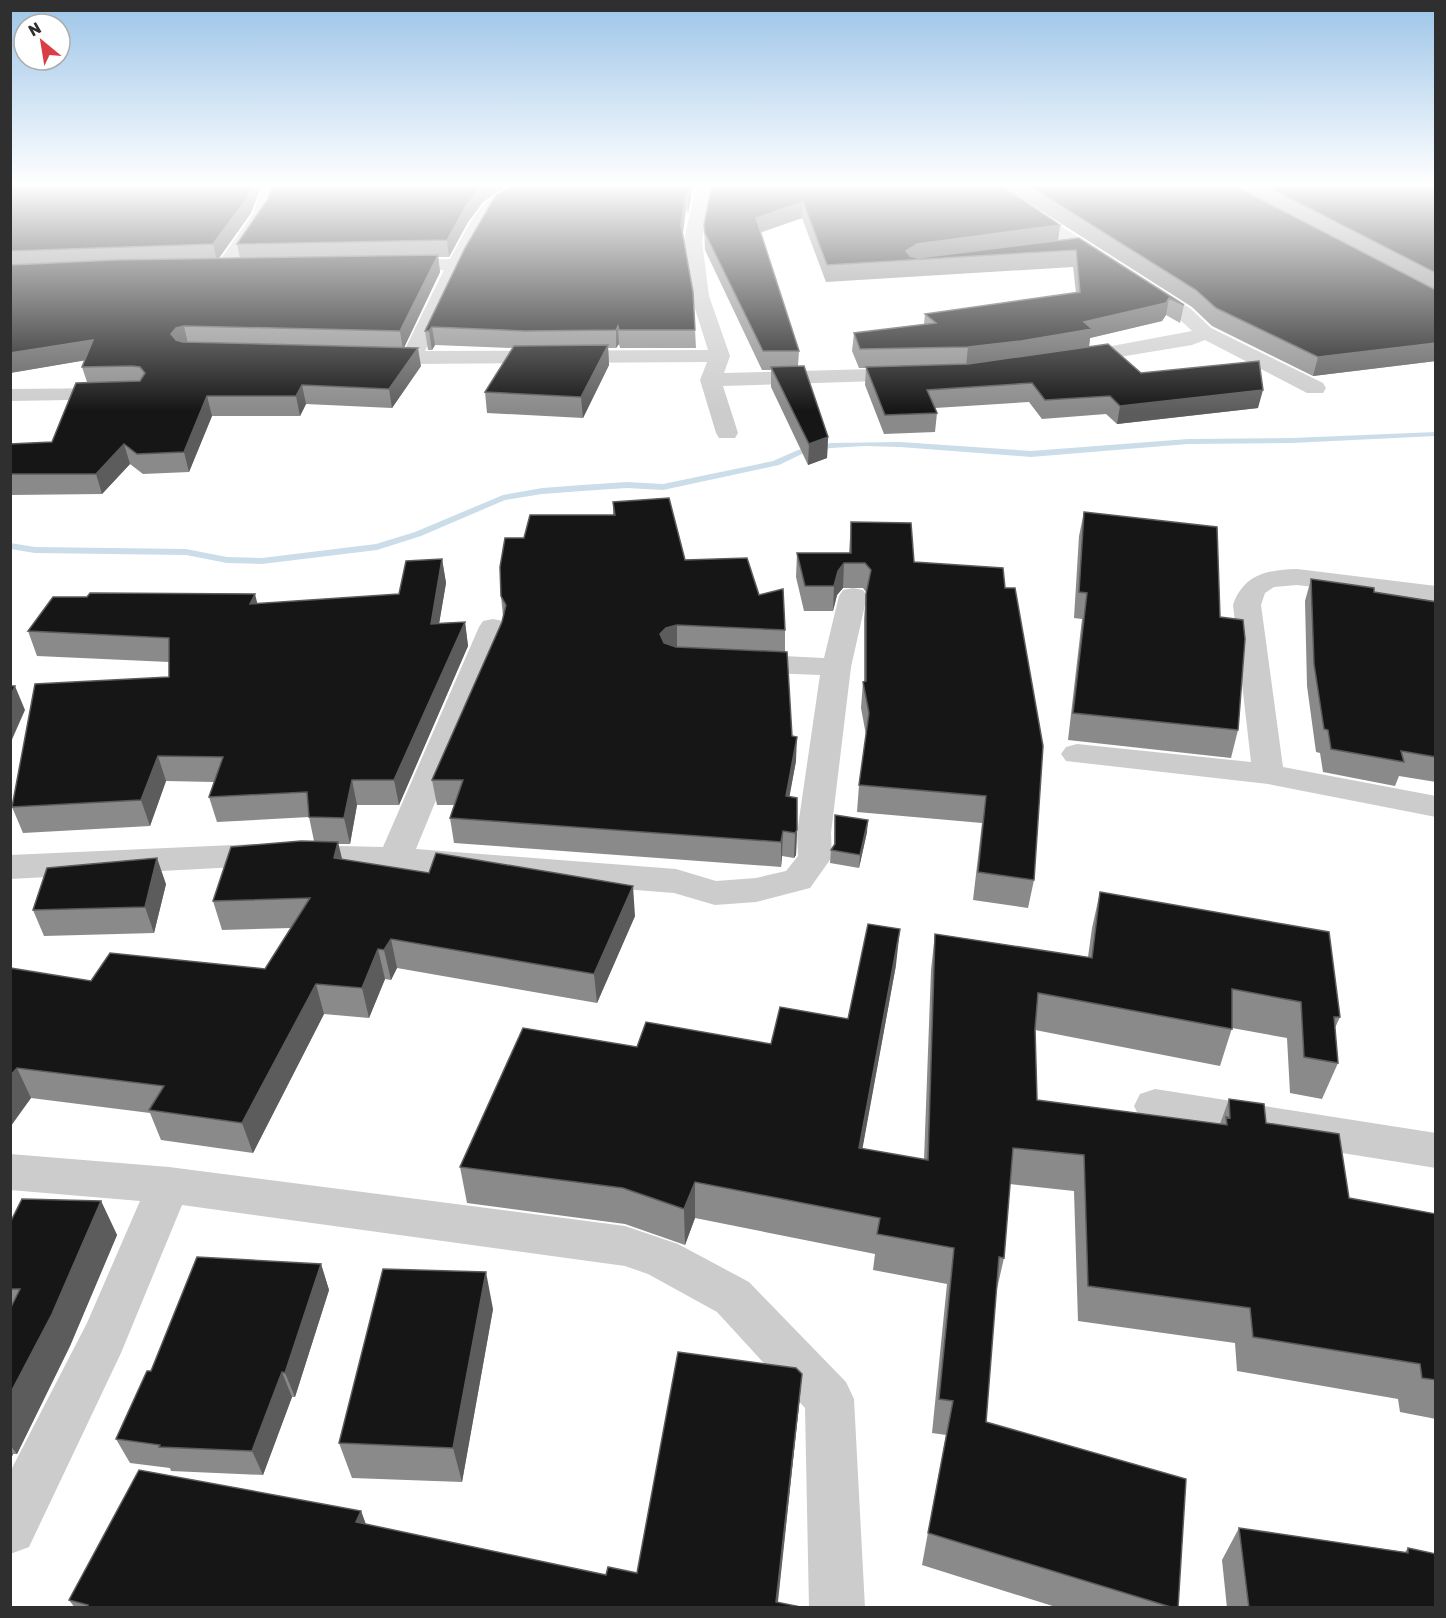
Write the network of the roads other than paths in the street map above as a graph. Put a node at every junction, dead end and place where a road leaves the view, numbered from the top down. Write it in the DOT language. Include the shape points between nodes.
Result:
graph roads {
  1 [pos="229,260"];
  2 [pos="459,260"];
  3 [pos="695,260"];
  4 [pos="1102,260"];
  5 [pos="456,264"];
  6 [pos="375,265"];
  7 [pos="224,267"];
  8 [pos="248,267"];
  9 [pos="201,268"];
  10 [pos="1204,332"];
  11 [pos="352,356"];
  12 [pos="720,356"];
  13 [pos="411,358"];
  14 [pos="1051,363"];
  15 [pos="930,374"];
  16 [pos="711,380"];
  17 [pos="1315,388"];
  18 [pos="136,393"];
  19 [pos="10,395"];
  20 [pos="727,432"];
  21 [pos="1436,594"];
  22 [pos="853,596"];
  23 [pos="494,627"];
  24 [pos="711,661"];
  25 [pos="836,667"];
  26 [pos="1077,754"];
  27 [pos="1268,774"];
  28 [pos="1436,807"];
  29 [pos="395,860"];
  30 [pos="10,867"];
  31 [pos="1155,1106"];
  32 [pos="1436,1151"];
  33 [pos="10,1172"];
  34 [pos="169,1185"];
  35 [pos="10,1528"];
  36 [pos="837,1608"];
  1 -- 7 [label="street"];
  2 -- 5 [label="street"];
  3 -- 12 [label="street" via="700,296"];
  4 -- 10 [label="street" via="1184,313"];
  5 -- 6 [label="street"];
  5 -- 13 [label="street"];
  7 -- 8 [label="street"];
  7 -- 9 [label="street"];
  10 -- 14 [label="street" via="1192,339"];
  10 -- 17 [label="street"];
  11 -- 13 [label="street"];
  12 -- 13 [label="street"];
  12 -- 16 [label="street"];
  15 -- 16 [label="street"];
  16 -- 20 [label="street"];
  18 -- 19 [label="street"];
  21 -- 27 [label="street" via="1297,577 1278,578 1250,591 1247,605"];
  22 -- 25 [label="street"];
  23 -- 29 [label="street"];
  24 -- 25 [label="street"];
  25 -- 29 [label="street" via="814,833 815,857 798,880 756,891 715,893 676,881"];
  26 -- 27 [label="street"];
  27 -- 28 [label="street"];
  29 -- 30 [label="street" via="256,855"];
  31 -- 32 [label="street"];
  33 -- 34 [label="street"];
  34 -- 35 [label="street" via="104,1337"];
  34 -- 36 [label="street" via="626,1246 662,1258 733,1297 829,1399"];
}
